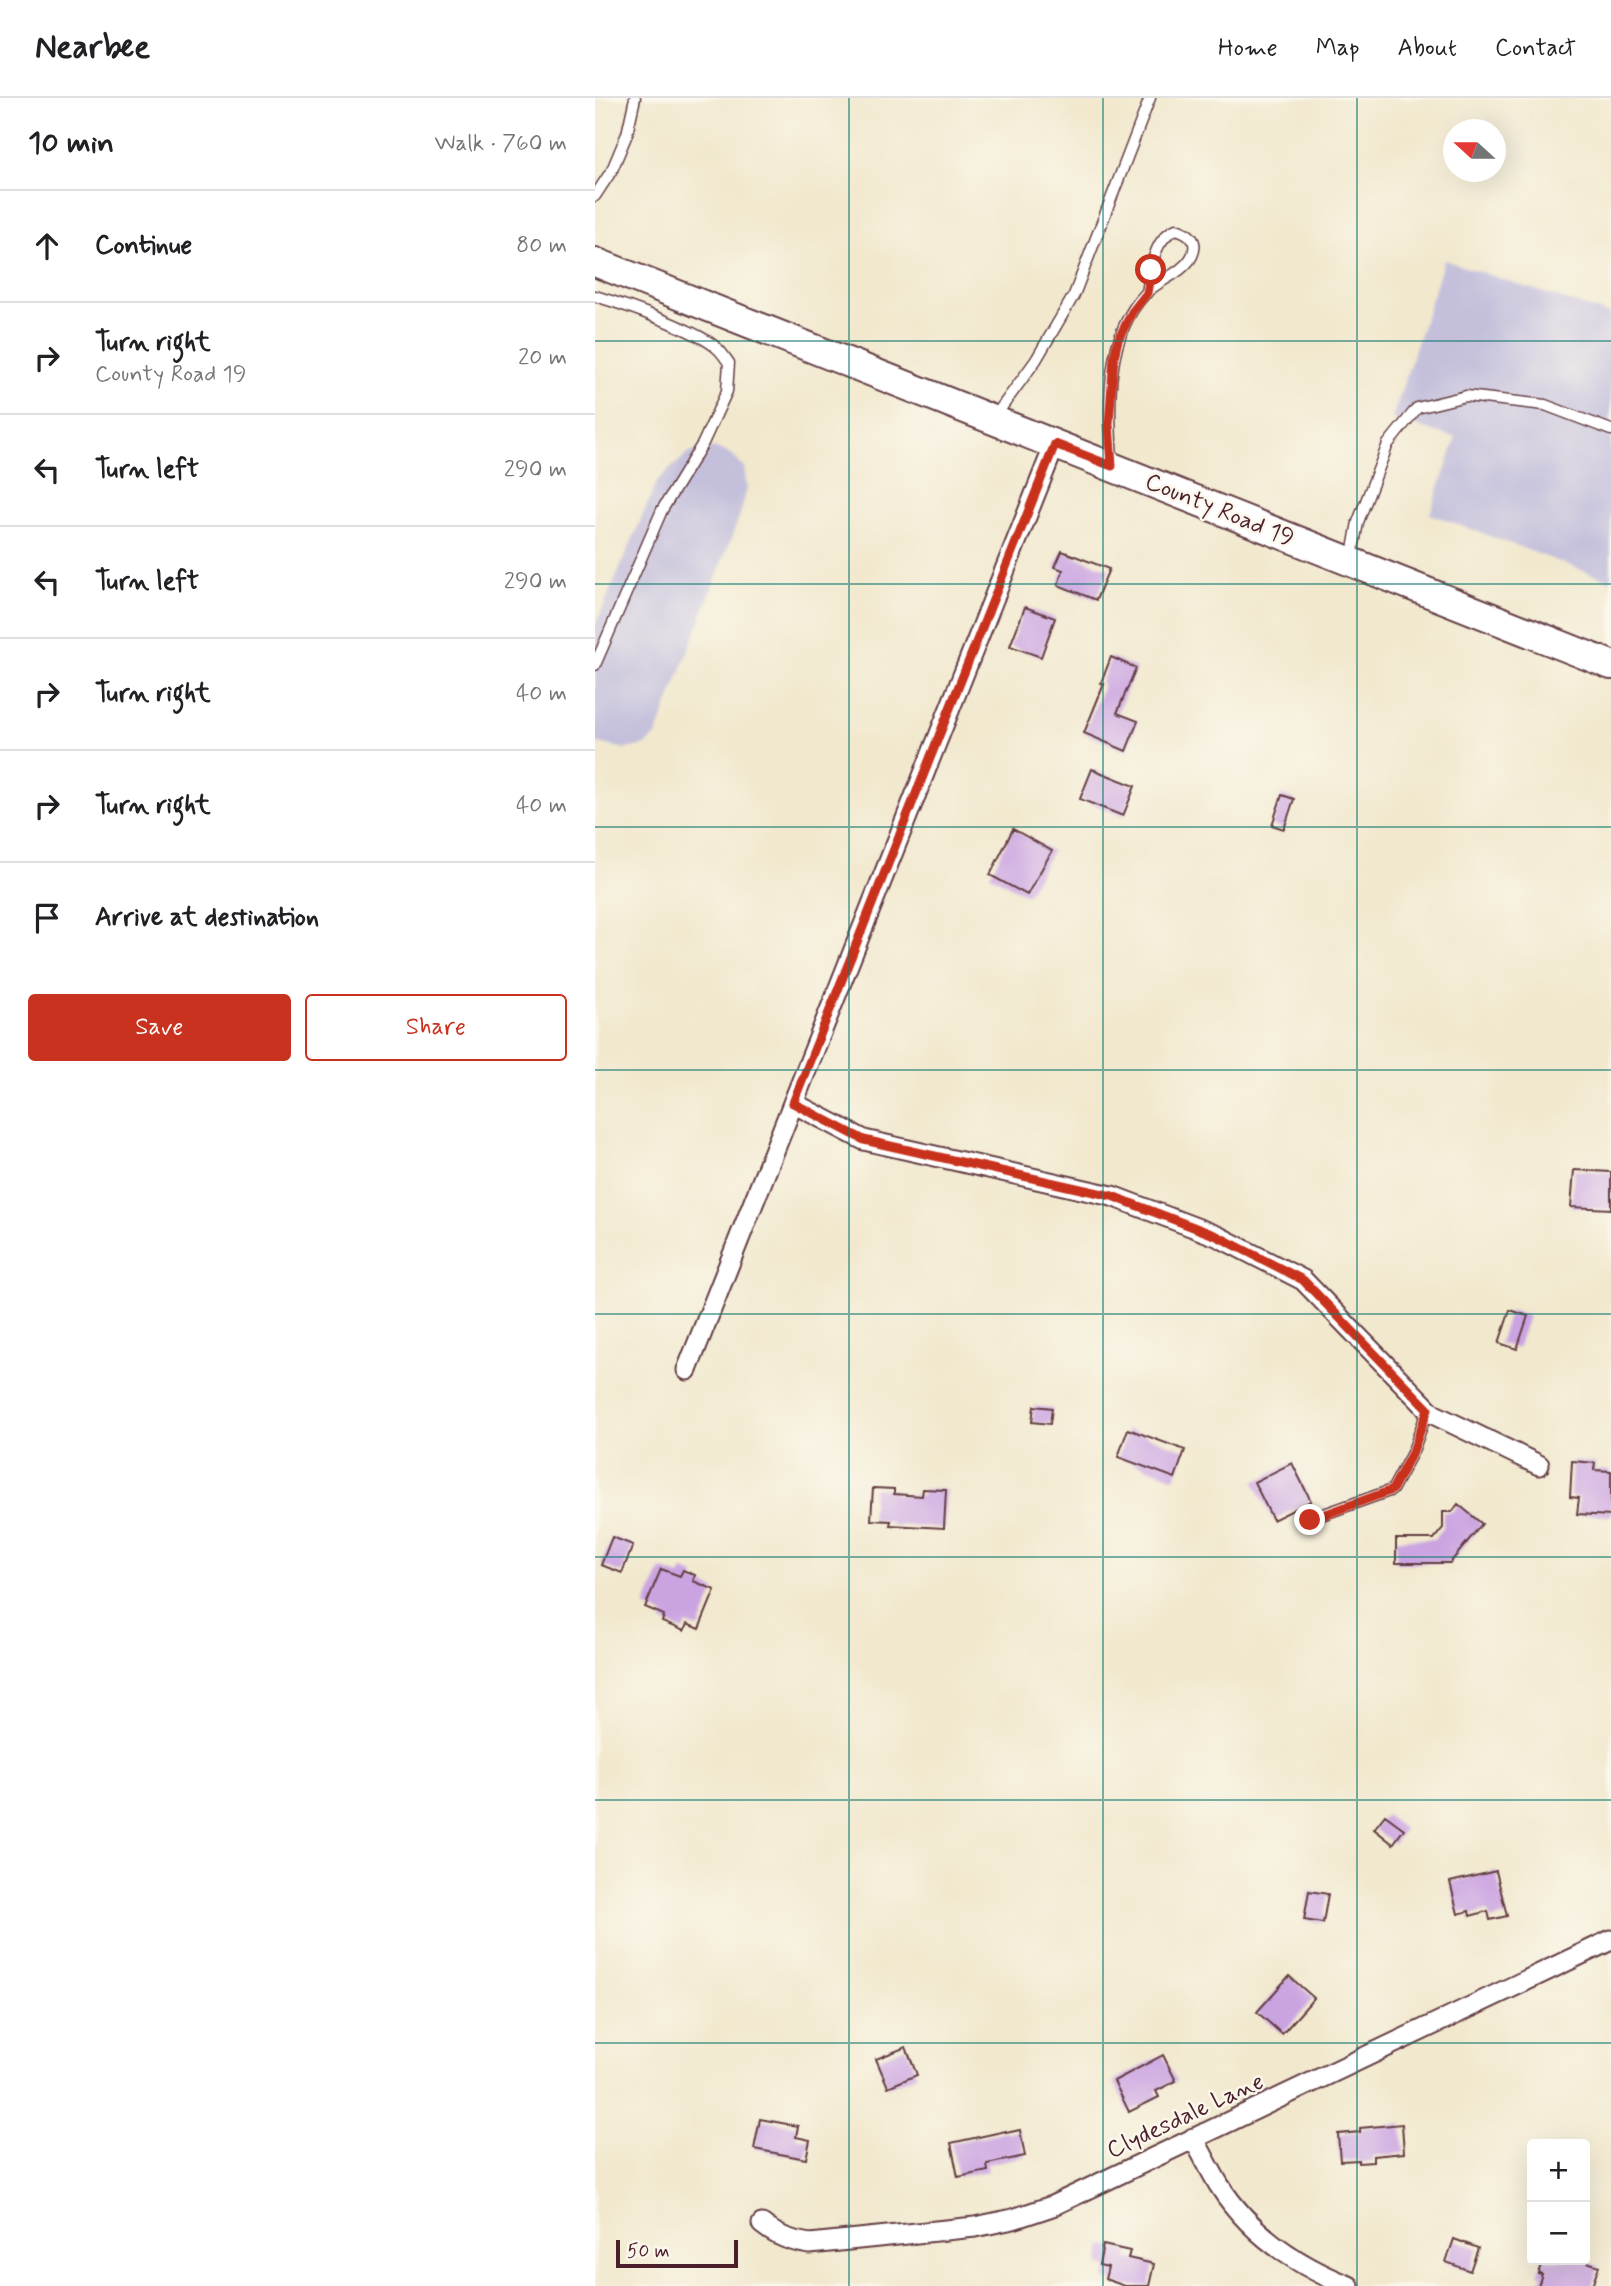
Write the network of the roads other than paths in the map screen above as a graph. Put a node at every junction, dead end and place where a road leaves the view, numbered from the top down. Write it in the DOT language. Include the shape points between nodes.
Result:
graph roads {
  1 [pos="635,98"];
  2 [pos="1150,98"];
  3 [pos="595,196"];
  4 [pos="595,262"];
  5 [pos="1147,293"];
  6 [pos="595,296"];
  7 [pos="993,419"];
  8 [pos="1611,430"];
  9 [pos="1055,444"];
  10 [pos="1112,466"];
  11 [pos="1351,561"];
  12 [pos="595,665"];
  13 [pos="1611,665"];
  14 [pos="793,1103"];
  15 [pos="687,1370"];
  16 [pos="1428,1409"];
  17 [pos="1539,1465"];
  18 [pos="1310,1520"];
  19 [pos="1611,1940"];
  20 [pos="1193,2137"];
  21 [pos="762,2224"];
  22 [pos="1349,2286"];
  1 -- 3 [label="lane" via="627,134"];
  2 -- 7 [label="lane" via="1074,295 1036,360"];
  4 -- 7 [label="street, County Road 19"];
  5 -- 5 [label="lane" via="1190,260 1191,236 1177,229 1163,237"];
  5 -- 10 [label="lane" via="1132,312 1114,357 1109,424"];
  6 -- 12 [label="lane" via="692,334 718,348 729,363 727,391 703,443 661,510"];
  7 -- 9 [label="street, County Road 19"];
  8 -- 11 [label="lane" via="1545,405 1466,396 1417,408 1388,444 1358,522"];
  9 -- 10 [label="street, County Road 19"];
  9 -- 14 [label="street"];
  10 -- 11 [label="street, County Road 19"];
  11 -- 13 [label="street, County Road 19"];
  14 -- 15 [label="street"];
  14 -- 16 [label="street" via="864,1140 1112,1196 1217,1236 1303,1280"];
  16 -- 17 [label="street"];
  16 -- 18 [label="lane" via="1392,1490"];
  19 -- 20 [label="street, Clydesdale Lane"];
  20 -- 21 [label="street, Clydesdale Lane" via="1052,2206 991,2224 810,2244 784,2238"];
  20 -- 22 [label="street" via="1219,2185 1255,2230 1298,2262"];
}
